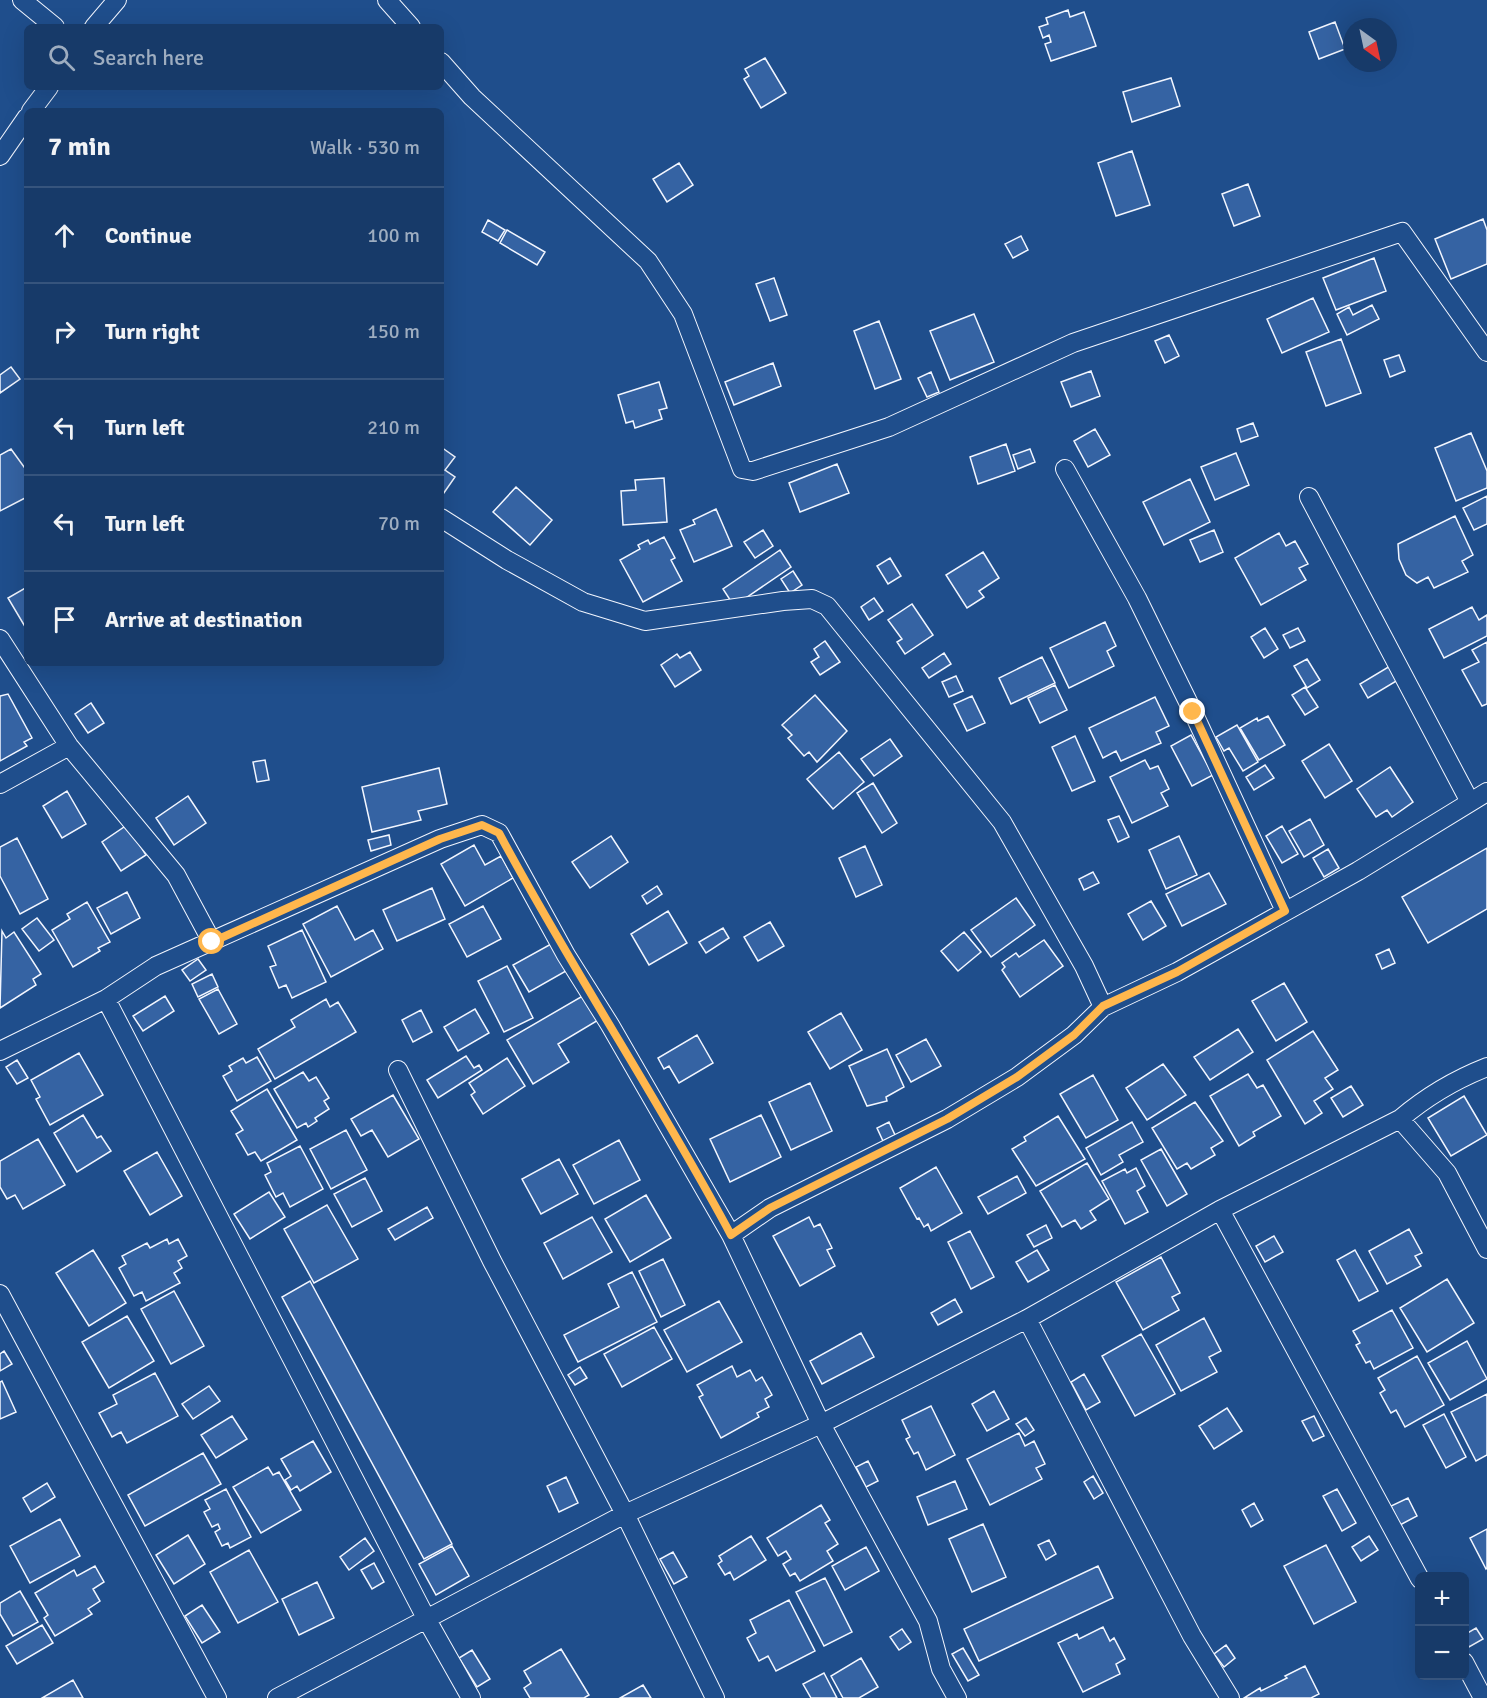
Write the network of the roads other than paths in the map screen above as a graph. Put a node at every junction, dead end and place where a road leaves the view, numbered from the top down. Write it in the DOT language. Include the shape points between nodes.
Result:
graph roads {
  1 [pos="22,0"];
  2 [pos="117,0"];
  3 [pos="387,0"];
  4 [pos="51,24"];
  5 [pos="97,24"];
  6 [pos="408,24"];
  7 [pos="444,65"];
  8 [pos="47,90"];
  9 [pos="34,108"];
  10 [pos="24,121"];
  11 [pos="0,156"];
  12 [pos="1487,352"];
  13 [pos="1065,469"];
  14 [pos="1308,497"];
  15 [pos="444,520"];
  16 [pos="0,639"];
  17 [pos="69,746"];
  18 [pos="0,784"];
  19 [pos="1487,792"];
  20 [pos="1470,802"];
  21 [pos="1285,911"];
  22 [pos="212,942"];
  23 [pos="106,999"];
  24 [pos="1103,1006"];
  25 [pos="0,1051"];
  26 [pos="1487,1067"];
  27 [pos="399,1070"];
  28 [pos="1400,1119"];
  29 [pos="1220,1210"];
  30 [pos="731,1235"];
  31 [pos="1487,1249"];
  32 [pos="0,1293"];
  33 [pos="1027,1319"];
  34 [pos="821,1424"];
  35 [pos="625,1514"];
  36 [pos="1415,1572"];
  37 [pos="427,1620"];
  38 [pos="1469,1671"];
  39 [pos="217,1698"];
  40 [pos="277,1698"];
  41 [pos="471,1698"];
  42 [pos="715,1698"];
  43 [pos="957,1698"];
  44 [pos="1230,1698"];
  45 [pos="1483,1698"];
  1 -- 4 [label="street"];
  2 -- 5 [label="street"];
  3 -- 6 [label="street"];
  7 -- 12 [label="street" via="472,97 648,261 683,314 742,469 753,471 889,427 1073,343 1402,232"];
  8 -- 9 [label="street"];
  10 -- 11 [label="street"];
  13 -- 21 [label="street" via="1137,598"];
  14 -- 20 [label="street"];
  15 -- 24 [label="street" via="584,602 645,621 783,601 812,599 827,606 1002,822"];
  16 -- 17 [label="street"];
  17 -- 18 [label="street"];
  17 -- 22 [label="street" via="176,875"];
  19 -- 20 [label="street"];
  20 -- 21 [label="street"];
  21 -- 24 [label="street" via="1177,972"];
  22 -- 23 [label="street" via="156,966"];
  22 -- 30 [label="street" via="440,839 482,825 499,833"];
  23 -- 25 [label="street"];
  23 -- 37 [label="street"];
  24 -- 30 [label="street" via="1074,1035 1007,1083 947,1119 770,1208"];
  26 -- 28 [label="street" via="1425,1098"];
  27 -- 35 [label="street" via="492,1261"];
  28 -- 29 [label="street"];
  28 -- 31 [label="street" via="1447,1173"];
  29 -- 33 [label="street"];
  29 -- 36 [label="street"];
  30 -- 34 [label="street"];
  32 -- 39 [label="street"];
  33 -- 34 [label="street"];
  33 -- 44 [label="street" via="1192,1636"];
  34 -- 35 [label="street"];
  34 -- 43 [label="street" via="928,1621 940,1669"];
  35 -- 37 [label="street"];
  35 -- 42 [label="street"];
  37 -- 40 [label="street"];
  37 -- 41 [label="street"];
  38 -- 45 [label="street"];
}
